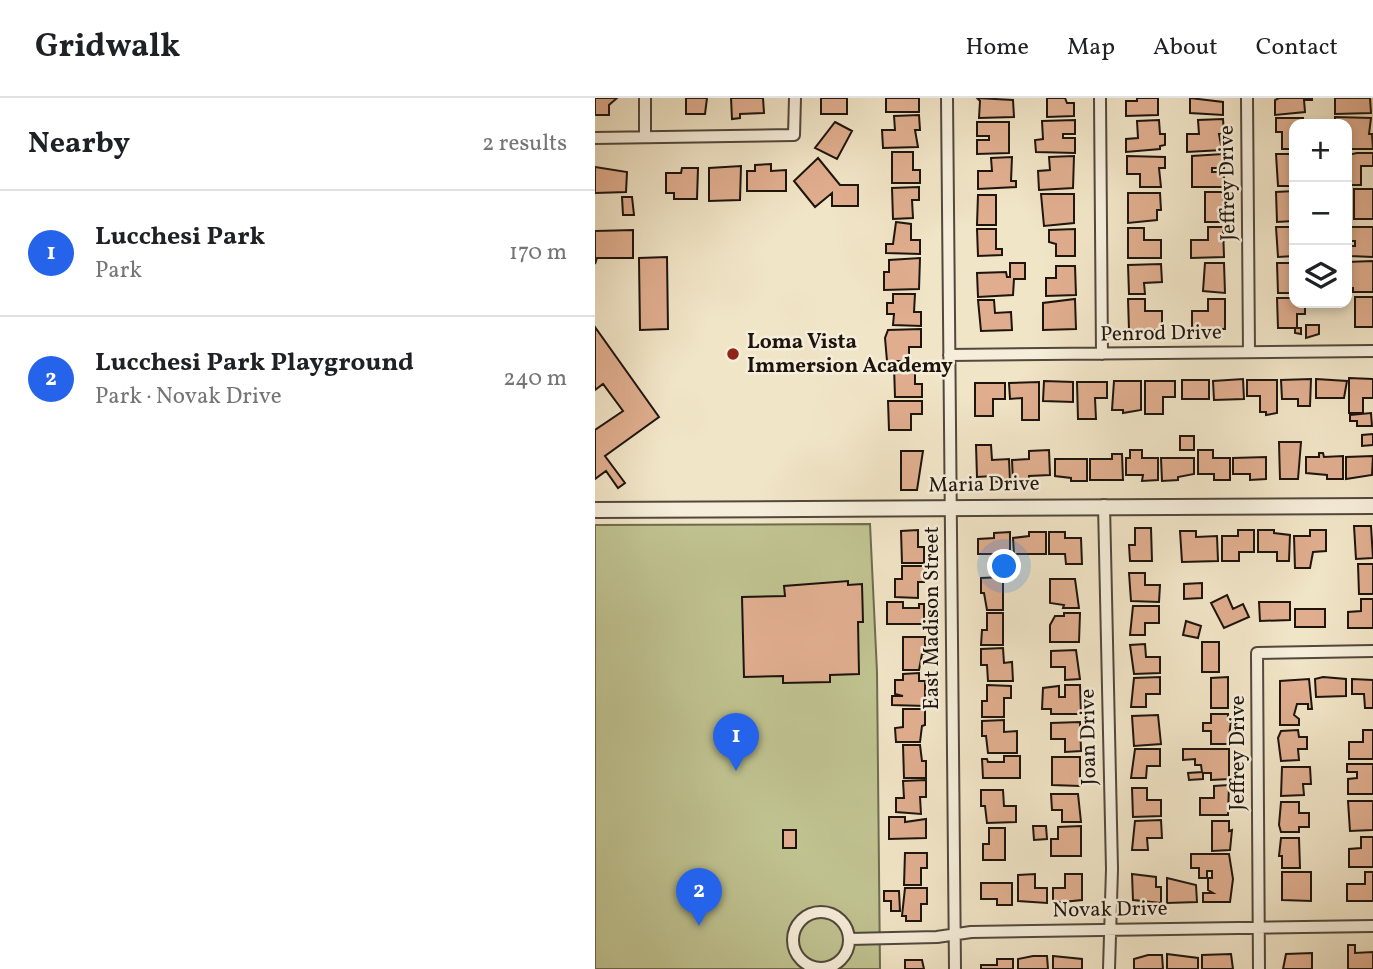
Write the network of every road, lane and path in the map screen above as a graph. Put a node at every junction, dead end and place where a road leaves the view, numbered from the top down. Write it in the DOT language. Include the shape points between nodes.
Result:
graph roads {
  1 [pos="645,98"];
  2 [pos="795,98"];
  3 [pos="947,98"];
  4 [pos="1100,98"];
  5 [pos="1247,98"];
  6 [pos="645,137"];
  7 [pos="595,138"];
  8 [pos="1373,351"];
  9 [pos="1249,352"];
  10 [pos="1102,354"];
  11 [pos="949,355"];
  12 [pos="1104,505"];
  13 [pos="1373,506"];
  14 [pos="950,507"];
  15 [pos="595,510"];
  16 [pos="1373,651"];
  17 [pos="1373,926"];
  18 [pos="1259,928"];
  19 [pos="1110,929"];
  20 [pos="954,934"];
  21 [pos="849,939"];
  22 [pos="955,969"];
  23 [pos="1109,969"];
  24 [pos="1259,969"];
  1 -- 6 [label="street"];
  2 -- 6 [label="street" via="794,135"];
  3 -- 11 [label="street, East Madison Street"];
  4 -- 10 [label="street"];
  5 -- 9 [label="street, Jeffrey Drive"];
  6 -- 7 [label="street"];
  8 -- 9 [label="street, Penrod Drive"];
  9 -- 10 [label="street, Penrod Drive"];
  10 -- 11 [label="street, Penrod Drive"];
  11 -- 14 [label="street, East Madison Street"];
  12 -- 13 [label="street, Maria Drive"];
  12 -- 14 [label="street, Maria Drive"];
  12 -- 19 [label="street, Joan Drive"];
  14 -- 15 [label="street, Maria Drive"];
  14 -- 20 [label="street, East Madison Street"];
  16 -- 18 [label="street, Jeffrey Drive" via="1257,653"];
  17 -- 18 [label="street, Novak Drive"];
  18 -- 19 [label="street, Novak Drive"];
  18 -- 24 [label="street, Jeffrey Drive"];
  19 -- 20 [label="street, Novak Drive"];
  19 -- 23 [label="street, Joan Drive"];
  20 -- 21 [label="street, Novak Drive"];
  20 -- 22 [label="street, East Madison Street"];
  21 -- 21 [label="street" via="838,918 822,912 799,922 793,947 803,962 829,967 844,957"];
}
